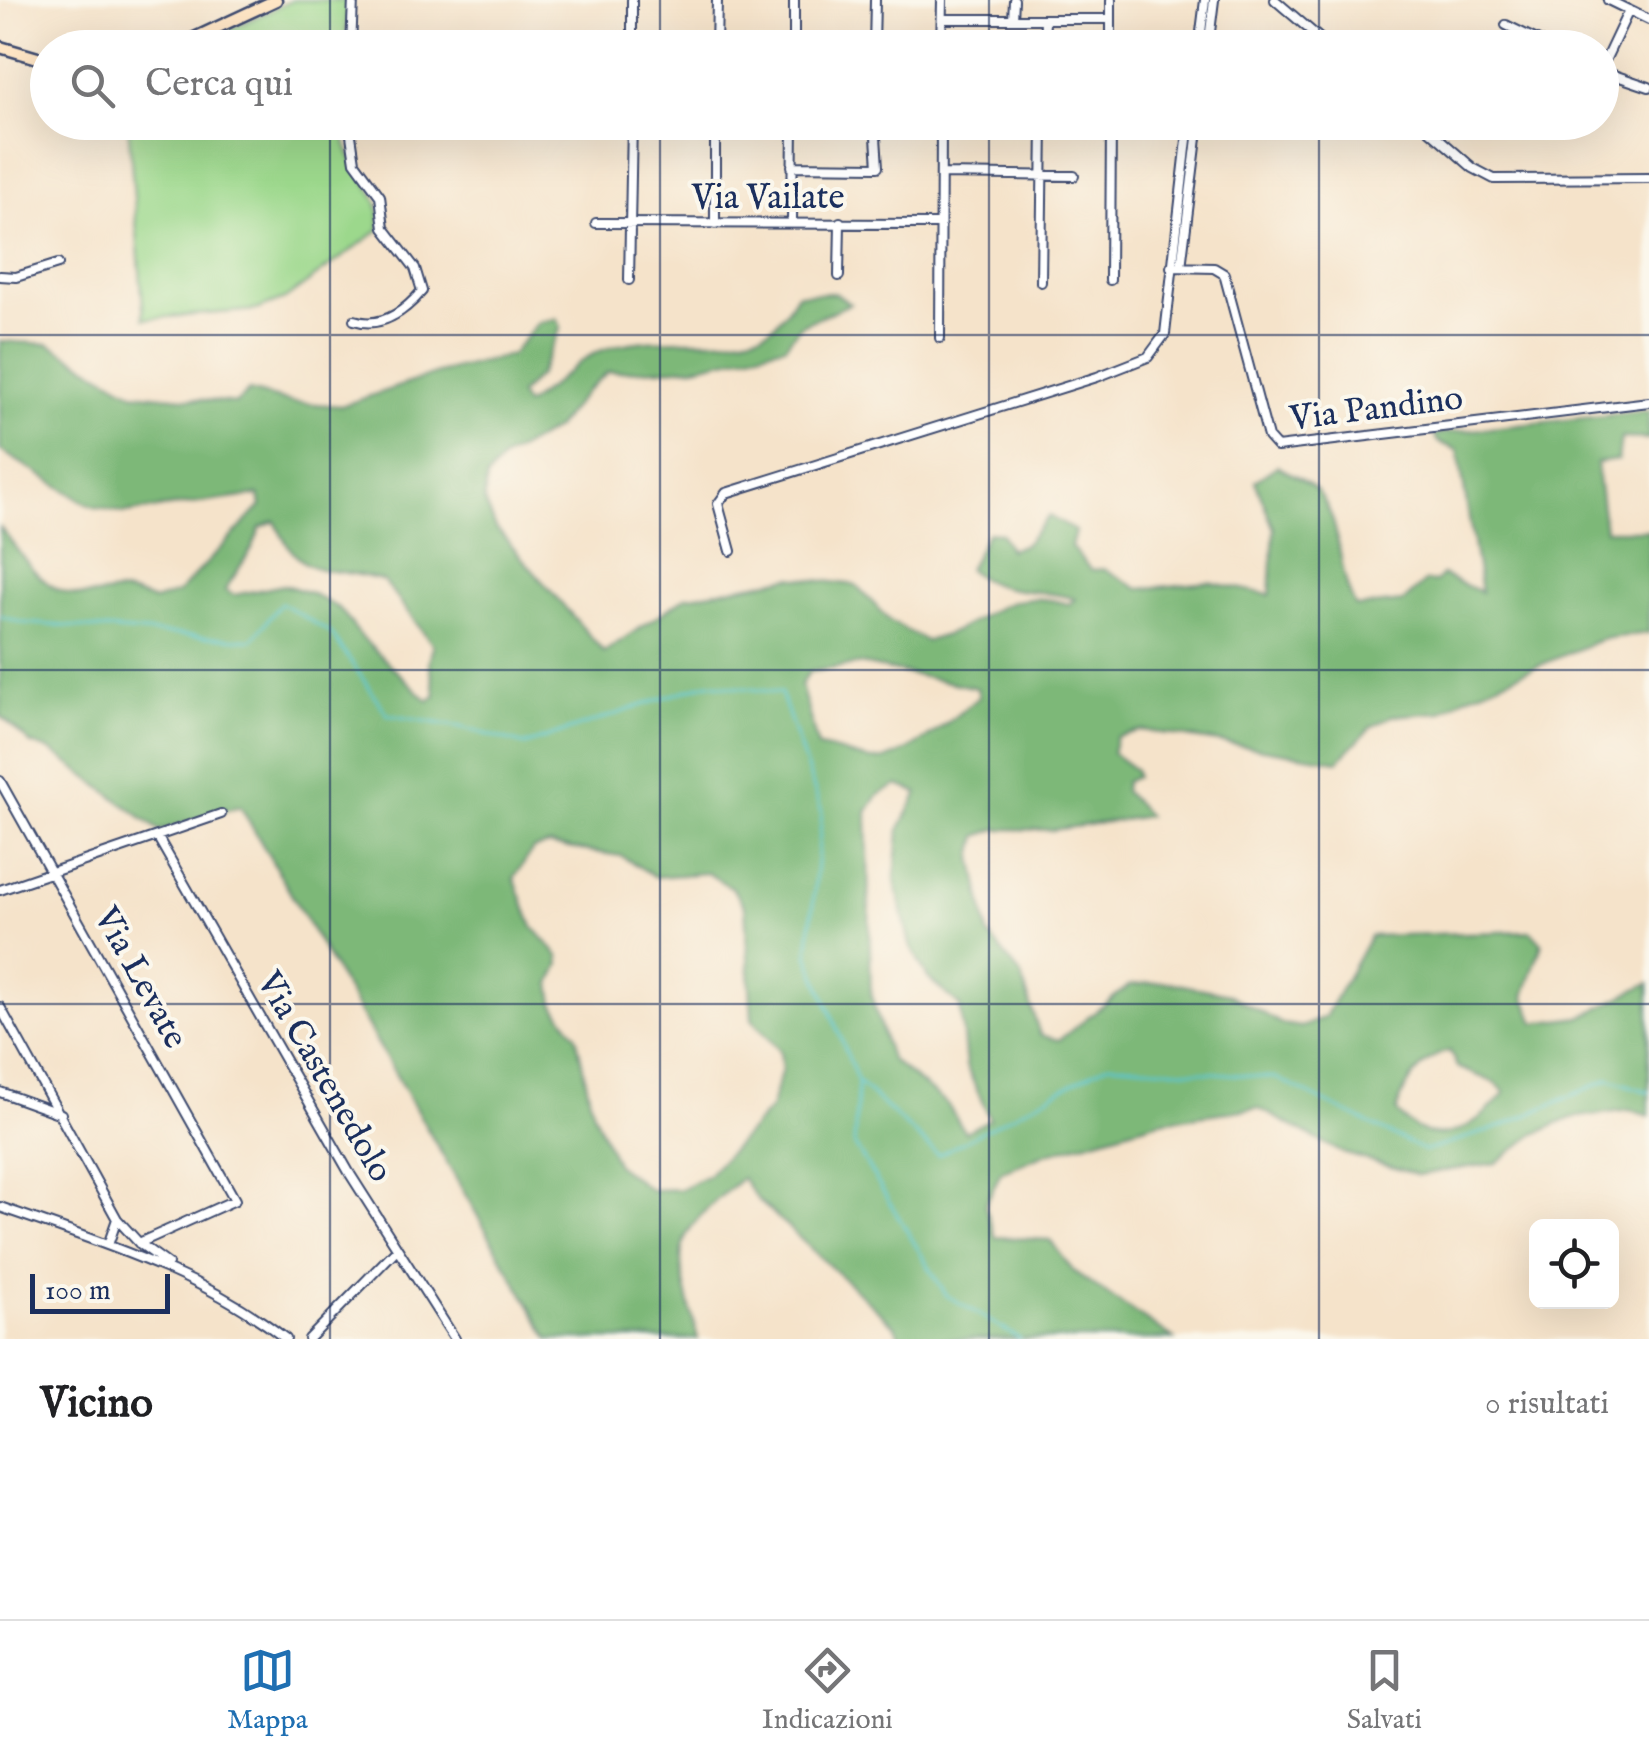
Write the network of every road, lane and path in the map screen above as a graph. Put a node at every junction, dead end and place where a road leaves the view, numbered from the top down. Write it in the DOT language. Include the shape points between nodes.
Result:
graph roads {
  1 [pos="276,0"];
  2 [pos="353,0"];
  3 [pos="632,0"];
  4 [pos="717,0"];
  5 [pos="794,0"];
  6 [pos="875,0"];
  7 [pos="942,0"];
  8 [pos="1014,0"];
  9 [pos="1112,0"];
  10 [pos="1205,0"];
  11 [pos="1214,0"];
  12 [pos="1275,0"];
  13 [pos="1608,0"];
  14 [pos="1629,10"];
  15 [pos="942,18"];
  16 [pos="1014,19"];
  17 [pos="1044,19"];
  18 [pos="1112,19"];
  19 [pos="1649,20"];
  20 [pos="1506,24"];
  21 [pos="212,30"];
  22 [pos="352,30"];
  23 [pos="632,30"];
  24 [pos="716,30"];
  25 [pos="794,30"];
  26 [pos="874,30"];
  27 [pos="942,30"];
  28 [pos="1044,30"];
  29 [pos="1112,30"];
  30 [pos="1201,30"];
  31 [pos="1210,30"];
  32 [pos="1310,30"];
  33 [pos="1518,30"];
  34 [pos="1619,31"];
  35 [pos="0,47"];
  36 [pos="30,56"];
  37 [pos="1619,75"];
  38 [pos="1649,87"];
  39 [pos="350,140"];
  40 [pos="632,140"];
  41 [pos="716,140"];
  42 [pos="793,140"];
  43 [pos="876,140"];
  44 [pos="941,140"];
  45 [pos="1043,140"];
  46 [pos="1111,140"];
  47 [pos="1188,140"];
  48 [pos="1197,140"];
  49 [pos="1441,140"];
  50 [pos="792,166"];
  51 [pos="941,174"];
  52 [pos="1043,176"];
  53 [pos="1074,176"];
  54 [pos="1649,178"];
  55 [pos="792,221"];
  56 [pos="840,222"];
  57 [pos="596,223"];
  58 [pos="631,224"];
  59 [pos="715,224"];
  60 [pos="940,224"];
  61 [pos="58,264"];
  62 [pos="1170,267"];
  63 [pos="1182,267"];
  64 [pos="0,276"];
  65 [pos="839,276"];
  66 [pos="629,280"];
  67 [pos="1110,280"];
  68 [pos="1041,282"];
  69 [pos="354,320"];
  70 [pos="940,338"];
  71 [pos="1649,402"];
  72 [pos="731,551"];
  73 [pos="0,781"];
  74 [pos="221,814"];
  75 [pos="156,836"];
  76 [pos="54,872"];
  77 [pos="0,890"];
  78 [pos="0,1007"];
  79 [pos="0,1092"];
  80 [pos="61,1114"];
  81 [pos="0,1208"];
  82 [pos="118,1219"];
  83 [pos="139,1243"];
  84 [pos="108,1245"];
  85 [pos="397,1249"];
  86 [pos="180,1272"];
  87 [pos="286,1339"];
  88 [pos="309,1339"];
  89 [pos="455,1339"];
  1 -- 21 [label="street"];
  2 -- 22 [label="street"];
  3 -- 23 [label="street"];
  4 -- 24 [label="street"];
  5 -- 25 [label="street"];
  6 -- 26 [label="street"];
  7 -- 15 [label="street"];
  8 -- 16 [label="street"];
  9 -- 18 [label="street"];
  10 -- 30 [label="street"];
  11 -- 31 [label="street"];
  12 -- 32 [label="street"];
  13 -- 14 [label="street"];
  14 -- 19 [label="street"];
  14 -- 34 [label="street"];
  15 -- 16 [label="street"];
  15 -- 27 [label="street"];
  16 -- 17 [label="street"];
  17 -- 18 [label="street"];
  17 -- 28 [label="street"];
  18 -- 29 [label="street"];
  20 -- 33 [label="street"];
  35 -- 36 [label="street"];
  37 -- 38 [label="street"];
  39 -- 69 [label="street" via="355,162 384,206 384,228 415,268 422,291 391,318"];
  40 -- 58 [label="street"];
  41 -- 59 [label="street"];
  42 -- 50 [label="street"];
  43 -- 50 [label="street" via="878,167"];
  44 -- 51 [label="street"];
  45 -- 52 [label="street"];
  46 -- 67 [label="street"];
  47 -- 62 [label="street"];
  48 -- 63 [label="street"];
  49 -- 54 [label="street" via="1494,179"];
  50 -- 55 [label="street"];
  51 -- 52 [label="street"];
  51 -- 60 [label="street"];
  52 -- 53 [label="street"];
  52 -- 68 [label="street"];
  55 -- 56 [label="street, Via Vailate"];
  55 -- 59 [label="street, Via Vailate"];
  56 -- 60 [label="street, Via Vailate"];
  56 -- 65 [label="street"];
  57 -- 58 [label="street, Via Vailate"];
  58 -- 59 [label="street, Via Vailate"];
  58 -- 66 [label="street"];
  60 -- 70 [label="street"];
  61 -- 64 [label="street"];
  62 -- 63 [label="street, Via Pandino"];
  62 -- 72 [label="street" via="1165,334 1148,356 732,490 718,504"];
  63 -- 71 [label="street, Via Pandino" via="1224,274 1268,438 1276,447"];
  73 -- 76 [label="street, Via Levate"];
  74 -- 75 [label="street"];
  75 -- 76 [label="street"];
  75 -- 85 [label="street, Via Castenedolo"];
  76 -- 77 [label="street"];
  76 -- 83 [label="street, Via Levate" via="234,1200"];
  78 -- 80 [label="street"];
  79 -- 80 [label="street"];
  80 -- 82 [label="street"];
  81 -- 84 [label="street"];
  82 -- 83 [label="street"];
  82 -- 84 [label="street"];
  83 -- 86 [label="street"];
  84 -- 86 [label="street"];
  85 -- 88 [label="street"];
  85 -- 89 [label="street, Via Castenedolo"];
  86 -- 87 [label="street"];
}
